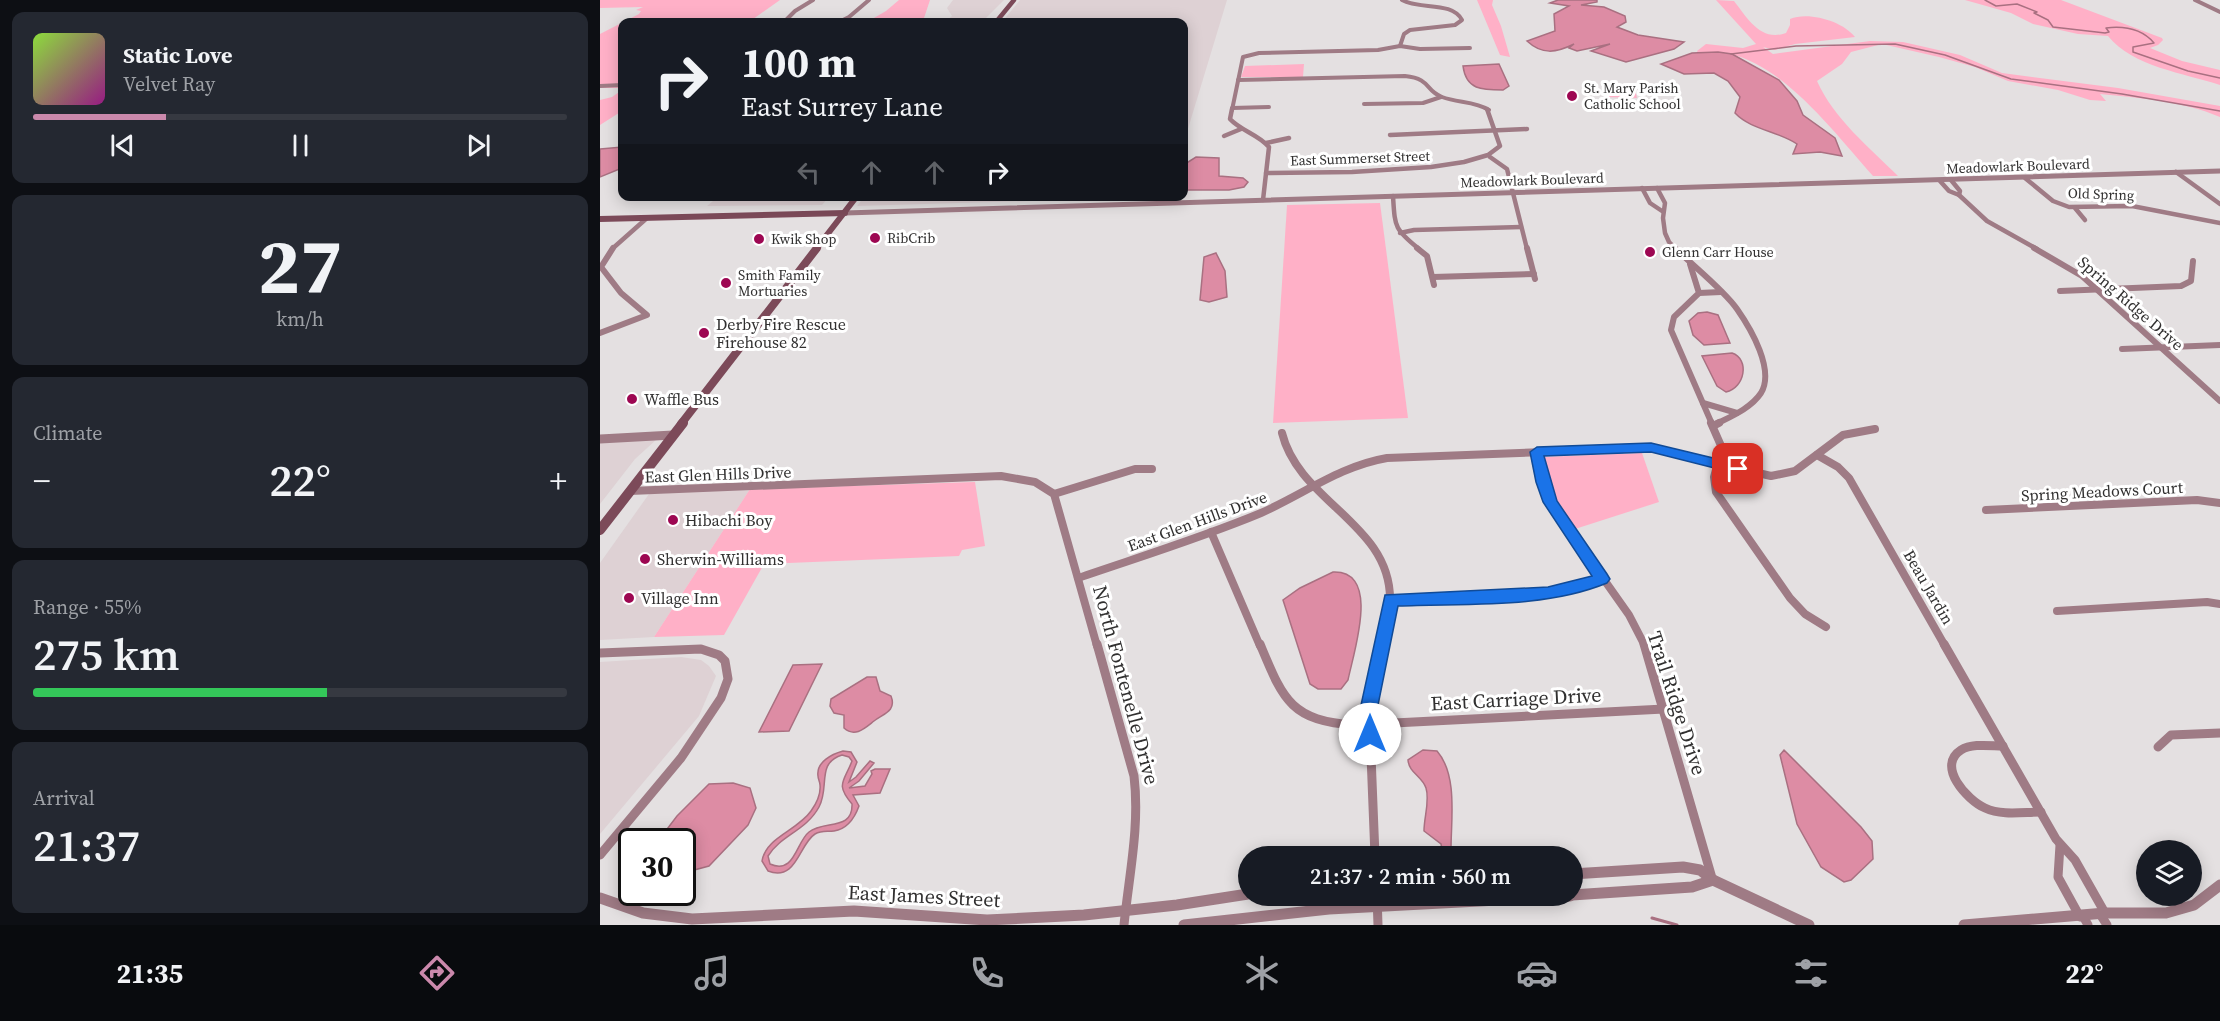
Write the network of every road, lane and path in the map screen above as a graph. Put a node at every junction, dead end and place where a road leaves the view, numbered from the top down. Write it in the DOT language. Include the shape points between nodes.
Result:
graph roads {
  1 [pos="813,0"];
  2 [pos="869,0"];
  3 [pos="1014,0"];
  4 [pos="1402,0"];
  5 [pos="2195,0"];
  6 [pos="2220,12"];
  7 [pos="788,18"];
  8 [pos="848,18"];
  9 [pos="999,18"];
  10 [pos="1400,46"];
  11 [pos="1470,48"];
  12 [pos="1238,80"];
  13 [pos="618,85"];
  14 [pos="600,86"];
  15 [pos="1441,97"];
  16 [pos="1364,104"];
  17 [pos="1269,107"];
  18 [pos="1232,108"];
  19 [pos="1241,129"];
  20 [pos="1527,129"];
  21 [pos="1496,130"];
  22 [pos="1390,135"];
  23 [pos="1224,136"];
  24 [pos="1289,138"];
  25 [pos="1266,143"];
  26 [pos="1490,157"];
  27 [pos="2220,171"];
  28 [pos="2176,172"];
  29 [pos="1266,173"];
  30 [pos="2025,178"];
  31 [pos="1951,180"];
  32 [pos="1940,181"];
  33 [pos="1642,188"];
  34 [pos="1657,188"];
  35 [pos="1514,192"];
  36 [pos="1959,195"];
  37 [pos="1393,196"];
  38 [pos="1263,200"];
  39 [pos="853,201"];
  40 [pos="2220,204"];
  41 [pos="2075,208"];
  42 [pos="1662,211"];
  43 [pos="845,213"];
  44 [pos="647,218"];
  45 [pos="600,219"];
  46 [pos="2085,220"];
  47 [pos="2220,223"];
  48 [pos="1521,227"];
  49 [pos="1400,233"];
  50 [pos="2193,261"];
  51 [pos="1690,264"];
  52 [pos="1433,277"];
  53 [pos="1434,285"];
  54 [pos="2098,290"];
  55 [pos="2060,291"];
  56 [pos="1699,292"];
  57 [pos="1721,292"];
  58 [pos="600,333"];
  59 [pos="2220,345"];
  60 [pos="2162,347"];
  61 [pos="2122,349"];
  62 [pos="2220,401"];
  63 [pos="1703,403"];
  64 [pos="1737,413"];
  65 [pos="1713,426"];
  66 [pos="1875,429"];
  67 [pos="1282,433"];
  68 [pos="673,435"];
  69 [pos="600,439"];
  70 [pos="1537,452"];
  71 [pos="1817,455"];
  72 [pos="1718,464"];
  73 [pos="1152,469"];
  74 [pos="1312,485"];
  75 [pos="630,490"];
  76 [pos="1054,494"];
  77 [pos="2220,503"];
  78 [pos="1986,510"];
  79 [pos="600,530"];
  80 [pos="1210,532"];
  81 [pos="1078,578"];
  82 [pos="1602,579"];
  83 [pos="1390,600"];
  84 [pos="2220,603"];
  85 [pos="2057,611"];
  86 [pos="1826,627"];
  87 [pos="600,653"];
  88 [pos="1664,709"];
  89 [pos="1369,724"];
  90 [pos="2220,733"];
  91 [pos="2003,746"];
  92 [pos="2158,747"];
  93 [pos="2041,812"];
  94 [pos="2060,845"];
  95 [pos="1375,846"];
  96 [pos="600,855"];
  97 [pos="1583,873"];
  98 [pos="1713,880"];
  99 [pos="2220,885"];
  100 [pos="1583,894"];
  101 [pos="1238,895"];
  102 [pos="600,898"];
  103 [pos="1335,906"];
  104 [pos="1377,906"];
  105 [pos="1125,911"];
  106 [pos="2104,917"];
  107 [pos="2084,919"];
  108 [pos="1124,925"];
  109 [pos="1184,925"];
  110 [pos="1378,925"];
  111 [pos="1809,925"];
  112 [pos="1964,925"];
  1 -- 7 [label="street"];
  2 -- 8 [label="street"];
  3 -- 9 [label="main road"];
  4 -- 10 [label="street" via="1412,5 1455,8 1462,20 1455,25 1410,30"];
  5 -- 6 [label="street"];
  10 -- 11 [label="street"];
  10 -- 12 [label="street" via="1387,50 1249,53 1243,58"];
  12 -- 15 [label="street" via="1406,76 1426,78 1434,93"];
  12 -- 18 [label="street"];
  13 -- 14 [label="street"];
  15 -- 16 [label="street" via="1423,103"];
  15 -- 21 [label="street" via="1486,108"];
  17 -- 18 [label="street"];
  18 -- 19 [label="street" via="1230,119"];
  19 -- 23 [label="street"];
  19 -- 25 [label="street"];
  20 -- 21 [label="street"];
  21 -- 22 [label="street"];
  21 -- 26 [label="street" via="1500,148"];
  24 -- 25 [label="street"];
  25 -- 29 [label="street"];
  26 -- 29 [label="street, East Summerset Street" via="1424,169"];
  26 -- 35 [label="street" via="1507,169"];
  27 -- 28 [label="street, Meadowlark Boulevard"];
  28 -- 30 [label="street, Meadowlark Boulevard"];
  28 -- 40 [label="street"];
  29 -- 38 [label="street"];
  30 -- 31 [label="street, Meadowlark Boulevard"];
  30 -- 41 [label="street, Old Spring" via="2053,201"];
  31 -- 32 [label="street, Meadowlark Boulevard"];
  31 -- 36 [label="street, Spring Ridge Drive" via="1960,190"];
  32 -- 34 [label="street, Meadowlark Boulevard"];
  32 -- 36 [label="street, Spring Ridge Drive"];
  33 -- 34 [label="street, Meadowlark Boulevard"];
  33 -- 35 [label="street, Meadowlark Boulevard"];
  33 -- 42 [label="street" via="1650,203"];
  34 -- 42 [label="street" via="1665,203"];
  35 -- 37 [label="street, Meadowlark Boulevard"];
  35 -- 48 [label="street"];
  36 -- 54 [label="street, Spring Ridge Drive" via="1989,225 2060,261"];
  37 -- 38 [label="street, Meadowlark Boulevard"];
  37 -- 49 [label="street" via="1395,225"];
  38 -- 43 [label="street, Meadowlark Boulevard"];
  39 -- 43 [label="main road"];
  41 -- 46 [label="street"];
  41 -- 47 [label="street, Old Spring" via="2132,206"];
  42 -- 51 [label="street" via="1665,236"];
  43 -- 44 [label="main road"];
  43 -- 68 [label="main road"];
  44 -- 45 [label="main road"];
  44 -- 58 [label="street" via="615,245 601,267 635,309 647,315"];
  48 -- 49 [label="street"];
  48 -- 52 [label="street" via="1534,276"];
  49 -- 52 [label="street" via="1427,256"];
  50 -- 54 [label="street" via="2191,281 2181,286"];
  51 -- 56 [label="street"];
  51 -- 57 [label="street"];
  52 -- 53 [label="street"];
  54 -- 55 [label="street"];
  54 -- 60 [label="street, Spring Ridge Drive"];
  56 -- 57 [label="street"];
  56 -- 63 [label="street" via="1670,322"];
  57 -- 64 [label="street" via="1736,308 1767,371 1767,382 1758,399"];
  59 -- 60 [label="street"];
  60 -- 61 [label="street"];
  60 -- 62 [label="street, Spring Ridge Drive"];
  63 -- 64 [label="street"];
  63 -- 65 [label="street"];
  64 -- 65 [label="street"];
  65 -- 72 [label="street" via="1722,448"];
  66 -- 71 [label="street, East Glen Hills Drive" via="1843,435"];
  67 -- 74 [label="street" via="1294,465"];
  68 -- 69 [label="street"];
  68 -- 75 [label="main road"];
  70 -- 72 [label="street, East Glen Hills Drive" via="1651,448"];
  70 -- 74 [label="street, East Glen Hills Drive" via="1378,459 1337,470"];
  70 -- 82 [label="street, Trail Ridge Drive" via="1550,502"];
  71 -- 72 [label="street, East Glen Hills Drive" via="1782,475 1762,475"];
  71 -- 91 [label="street, Beau Jardin" via="1849,478"];
  72 -- 86 [label="street" via="1714,483 1720,499 1797,605"];
  73 -- 76 [label="street" via="1135,469"];
  74 -- 80 [label="street, East Glen Hills Drive" via="1268,510"];
  74 -- 83 [label="street" via="1372,544 1385,570"];
  75 -- 76 [label="street, East Glen Hills Drive" via="1002,476 1035,482"];
  75 -- 79 [label="main road"];
  76 -- 81 [label="street, North Fontenelle Drive"];
  77 -- 78 [label="street, Spring Meadows Court" via="2197,500"];
  80 -- 81 [label="street, East Glen Hills Drive"];
  80 -- 89 [label="street, East Carriage Drive" via="1283,695 1301,713 1315,720"];
  81 -- 105 [label="street, North Fontenelle Drive" via="1138,802"];
  82 -- 83 [label="street" via="1548,593"];
  82 -- 88 [label="street, Trail Ridge Drive" via="1640,635"];
  83 -- 89 [label="street" via="1369,705"];
  84 -- 85 [label="street"];
  87 -- 96 [label="street" via="701,649 725,661 728,679 721,698 681,758"];
  88 -- 89 [label="street, East Carriage Drive"];
  88 -- 98 [label="street, Trail Ridge Drive"];
  89 -- 95 [label="street"];
  90 -- 92 [label="street" via="2171,735"];
  91 -- 93 [label="street, Beau Jardin"];
  91 -- 93 [label="street" via="1962,749 1955,756 1954,778 1966,794 1985,808"];
  93 -- 94 [label="street, Beau Jardin"];
  94 -- 106 [label="street, Beau Jardin" via="2075,860"];
  94 -- 107 [label="street" via="2058,877"];
  97 -- 98 [label="street" via="1683,867 1700,870"];
  98 -- 100 [label="street" via="1692,887"];
  98 -- 111 [label="street"];
  99 -- 106 [label="street" via="2182,910"];
  101 -- 105 [label="street, East James Street"];
  102 -- 105 [label="street, East James Street" via="643,913 692,919 854,911 943,919 1024,920"];
  103 -- 109 [label="street"];
  104 -- 110 [label="street"];
  105 -- 108 [label="street, North Fontenelle Drive"];
  106 -- 107 [label="street"];
  107 -- 112 [label="street"];
}
